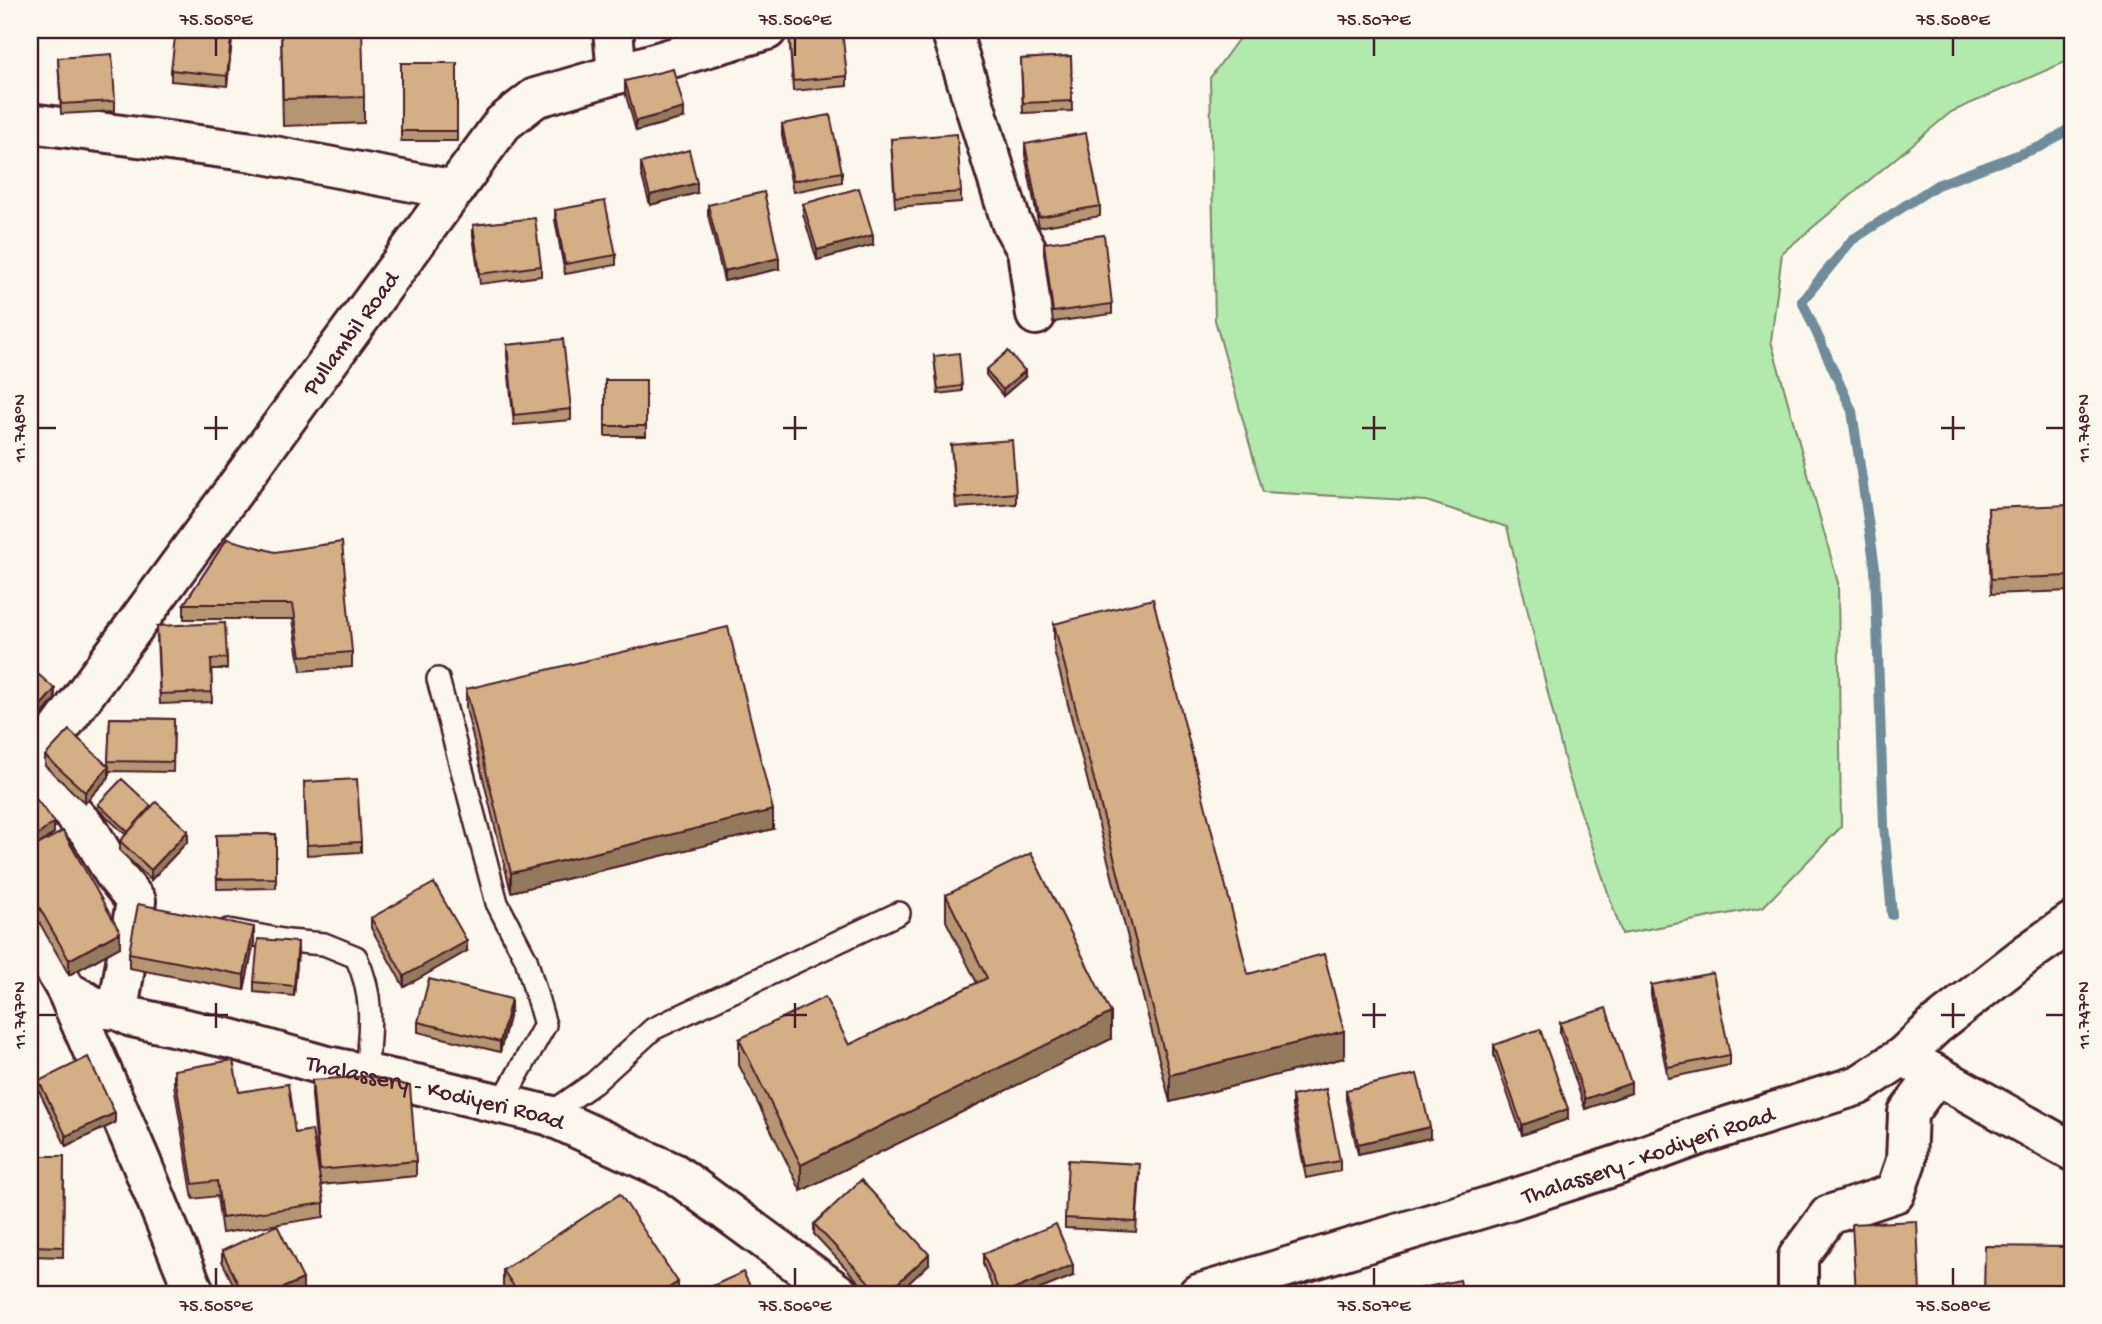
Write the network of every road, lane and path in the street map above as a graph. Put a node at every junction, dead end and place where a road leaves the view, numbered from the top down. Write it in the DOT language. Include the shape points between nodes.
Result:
graph roads {
  1 [pos="613,30"];
  2 [pos="767,30"];
  3 [pos="951,30"];
  4 [pos="617,74"];
  5 [pos="30,123"];
  6 [pos="455,190"];
  7 [pos="1036,315"];
  8 [pos="438,679"];
  9 [pos="30,768"];
  10 [pos="899,913"];
  11 [pos="2072,922"];
  12 [pos="30,927"];
  13 [pos="211,927"];
  14 [pos="67,991"];
  15 [pos="118,1010"];
  16 [pos="1903,1056"];
  17 [pos="366,1073"];
  18 [pos="1936,1075"];
  19 [pos="501,1104"];
  20 [pos="548,1115"];
  21 [pos="2072,1151"];
  22 [pos="195,1294"];
  23 [pos="839,1294"];
  24 [pos="1198,1294"];
  25 [pos="1798,1294"];
  1 -- 4 [label="street"];
  2 -- 4 [label="street, Pullambil Road"];
  3 -- 7 [label="street" via="1011,222 1027,250"];
  4 -- 6 [label="street, Pullambil Road" via="535,98 503,123"];
  5 -- 6 [label="street" via="253,152"];
  6 -- 9 [label="street, Pullambil Road"];
  8 -- 19 [label="lane" via="497,902 526,959 545,1025"];
  9 -- 15 [label="street" via="89,831 115,875 140,898"];
  10 -- 20 [label="lane" via="653,1029 594,1083"];
  11 -- 16 [label="street, Thalassery - Kodiyeri Road" via="1936,1025"];
  12 -- 14 [label="street"];
  13 -- 17 [label="lane" via="324,944 356,957 371,1010"];
  14 -- 15 [label="street, Thalassery - Kodiyeri Road" via="97,1008"];
  14 -- 22 [label="street"];
  15 -- 17 [label="street, Thalassery - Kodiyeri Road"];
  16 -- 18 [label="street"];
  16 -- 24 [label="street, Thalassery - Kodiyeri Road" via="1859,1085 1836,1093 1510,1200"];
  17 -- 19 [label="street, Thalassery - Kodiyeri Road"];
  18 -- 21 [label="street"];
  18 -- 25 [label="street" via="1908,1113 1906,1161 1895,1193 1829,1214 1798,1257"];
  19 -- 20 [label="street, Thalassery - Kodiyeri Road"];
  20 -- 23 [label="street, Thalassery - Kodiyeri Road" via="674,1173"];
}
